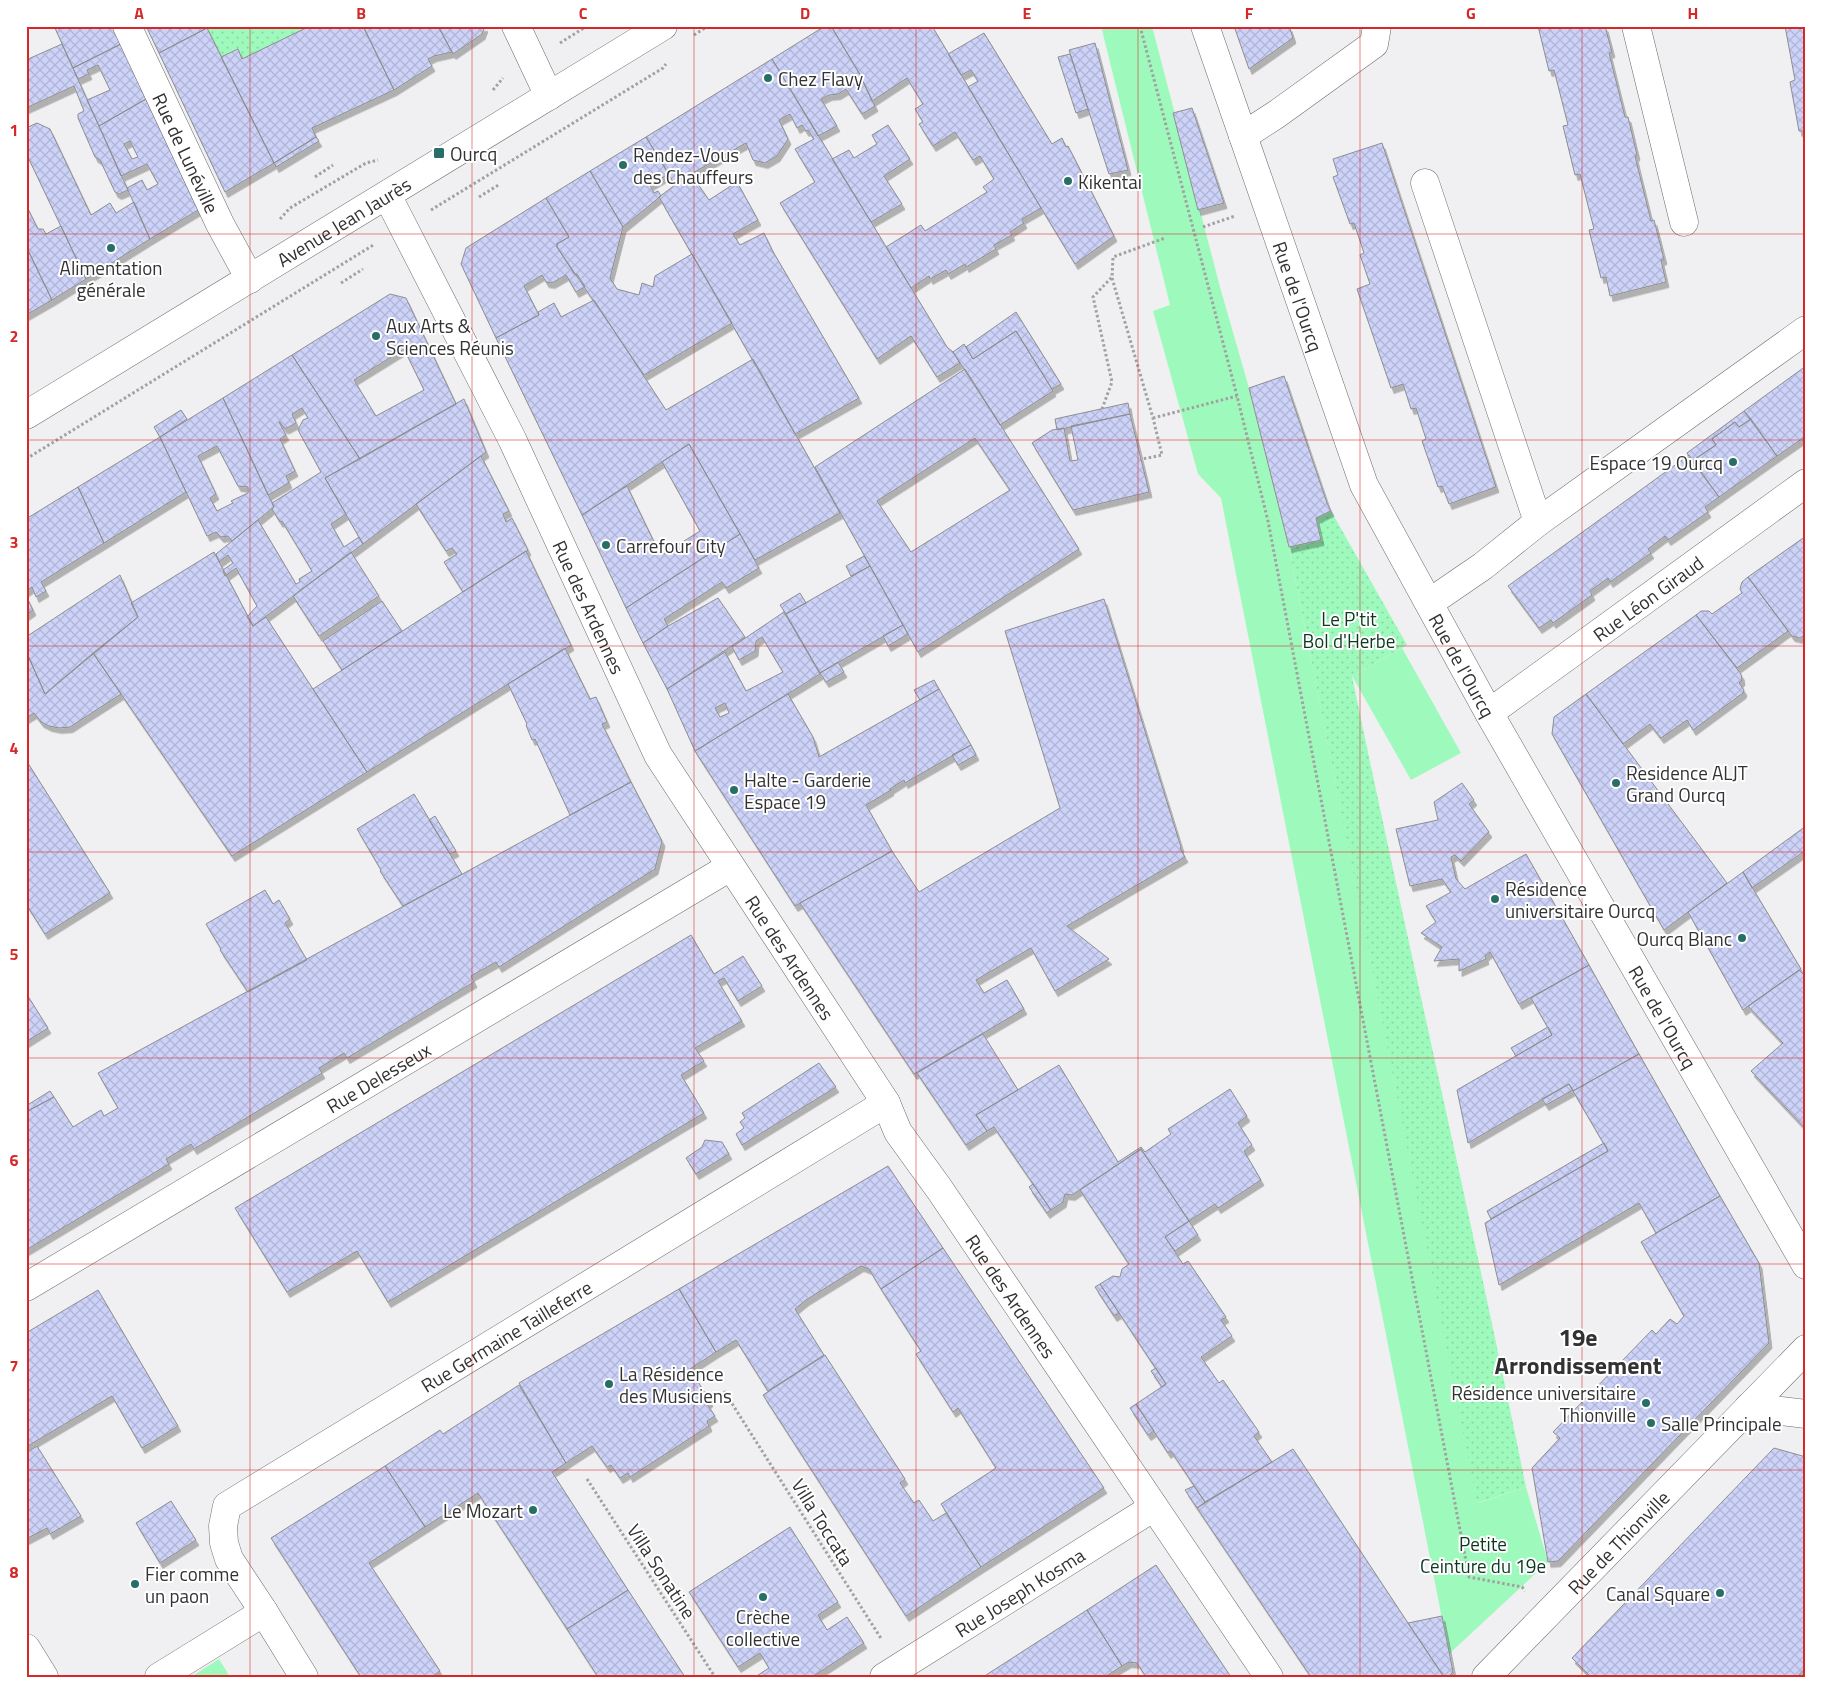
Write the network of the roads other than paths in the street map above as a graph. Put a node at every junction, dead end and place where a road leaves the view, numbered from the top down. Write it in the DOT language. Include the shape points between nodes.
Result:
graph roads {
  1 [pos="127,26"];
  2 [pos="516,26"];
  3 [pos="662,26"];
  4 [pos="1206,26"];
  5 [pos="1377,26"];
  6 [pos="1636,26"];
  7 [pos="548,96"];
  8 [pos="1243,136"];
  9 [pos="1425,183"];
  10 [pos="387,195"];
  11 [pos="1684,222"];
  12 [pos="250,279"];
  13 [pos="1806,330"];
  14 [pos="26,415"];
  15 [pos="1806,483"];
  16 [pos="1538,522"];
  17 [pos="1429,603"];
  18 [pos="1490,713"];
  19 [pos="730,867"];
  20 [pos="886,1103"];
  21 [pos="1806,1265"];
  22 [pos="26,1288"];
  23 [pos="1806,1349"];
  24 [pos="1749,1407"];
  25 [pos="1806,1414"];
  26 [pos="1154,1506"];
  27 [pos="264,1612"];
  28 [pos="26,1648"];
  29 [pos="892,1672"];
  30 [pos="44,1677"];
  31 [pos="159,1677"];
  32 [pos="304,1677"];
  33 [pos="1269,1677"];
  34 [pos="1486,1677"];
  1 -- 12 [label="street, Rue de Lunéville" via="220,224"];
  2 -- 7 [label="street"];
  3 -- 7 [label="street, Avenue Jean Jaurès"];
  4 -- 8 [label="street, Rue de l'Ourcq"];
  5 -- 8 [label="street" via="1374,44"];
  6 -- 11 [label="street"];
  7 -- 10 [label="street, Avenue Jean Jaurès"];
  8 -- 17 [label="street, Rue de l'Ourcq" via="1364,485"];
  9 -- 16 [label="street"];
  10 -- 12 [label="street, Avenue Jean Jaurès"];
  10 -- 19 [label="street, Rue des Ardennes" via="512,439 658,755"];
  12 -- 14 [label="street, Avenue Jean Jaurès"];
  13 -- 16 [label="street"];
  15 -- 18 [label="street, Rue Léon Giraud"];
  16 -- 17 [label="street" via="1483,566"];
  17 -- 18 [label="street, Rue de l'Ourcq"];
  18 -- 21 [label="street, Rue de l'Ourcq"];
  19 -- 20 [label="street, Rue des Ardennes"];
  19 -- 22 [label="street, Rue Delesseux"];
  20 -- 26 [label="street, Rue des Ardennes" via="898,1132"];
  20 -- 27 [label="street, Rue Germaine Tailleferre" via="228,1506 223,1526 229,1559"];
  23 -- 24 [label="street, Rue de Thionville"];
  24 -- 25 [label="street"];
  24 -- 34 [label="street, Rue de Thionville"];
  26 -- 29 [label="street, Rue Joseph Kosma"];
  26 -- 33 [label="street, Rue des Ardennes"];
  27 -- 31 [label="street"];
  27 -- 32 [label="street, Rue Germaine Tailleferre"];
  28 -- 30 [label="street"];
}
